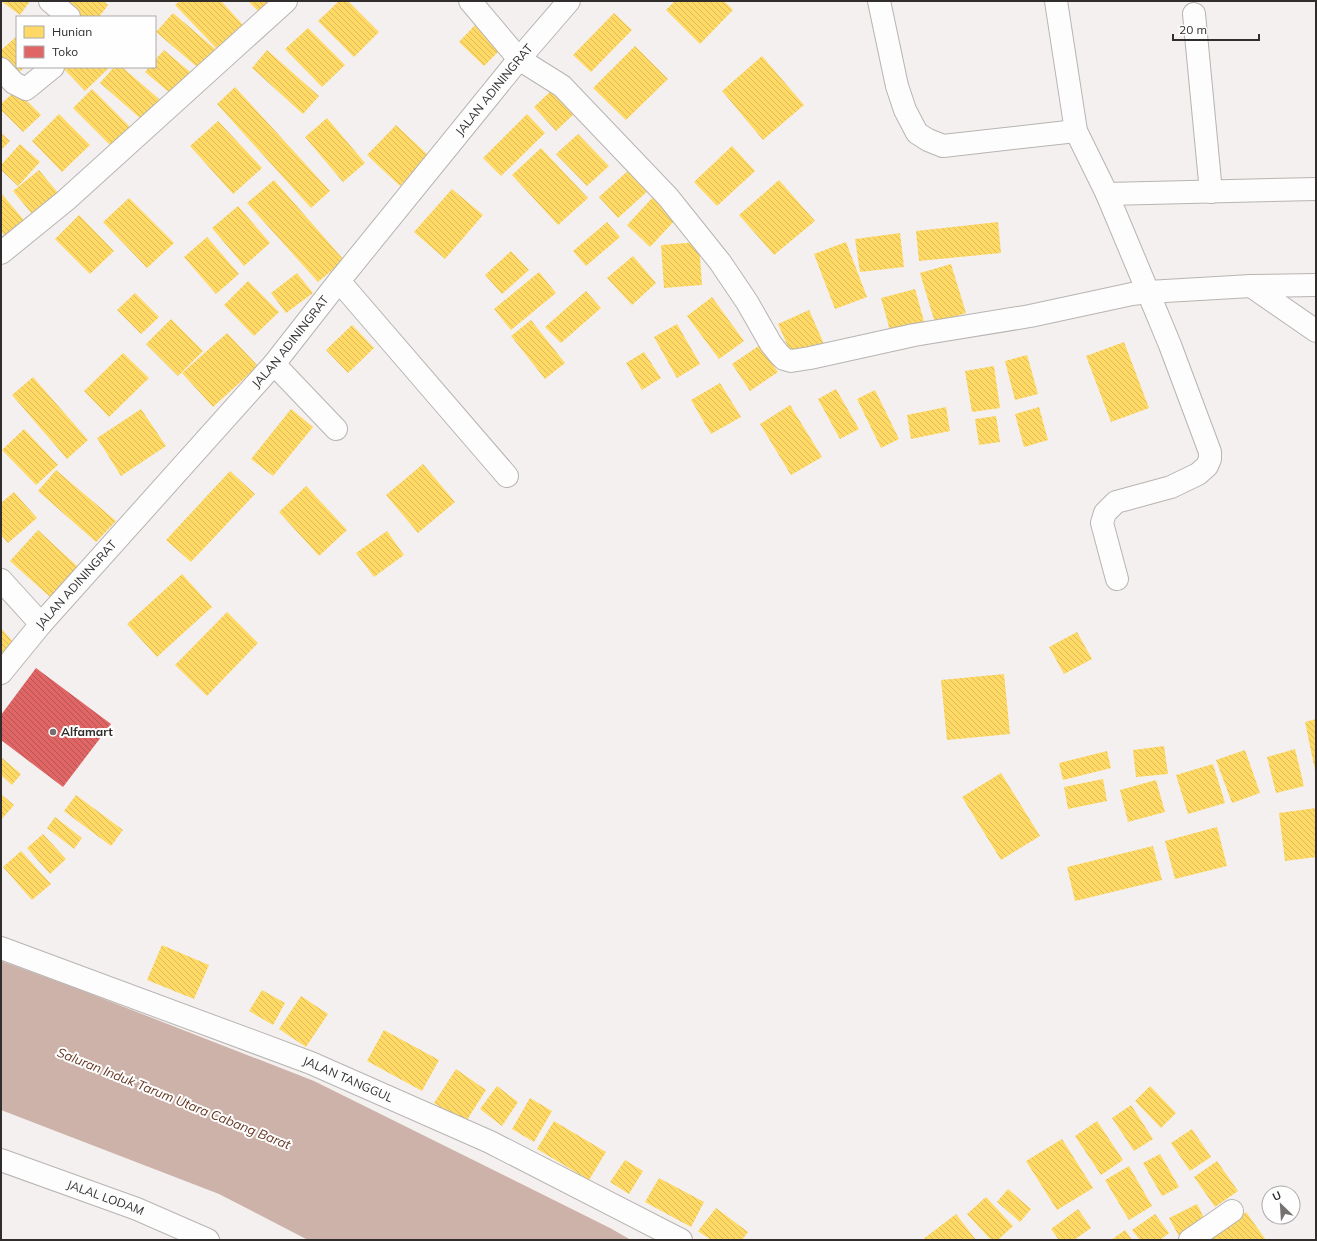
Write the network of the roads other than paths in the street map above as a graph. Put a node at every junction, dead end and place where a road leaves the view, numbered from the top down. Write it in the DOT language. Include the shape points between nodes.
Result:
graph roads {
  1 [pos="50,1"];
  2 [pos="286,1"];
  3 [pos="470,1"];
  4 [pos="569,1"];
  5 [pos="879,1"];
  6 [pos="1056,1"];
  7 [pos="1194,14"];
  8 [pos="68,16"];
  9 [pos="519,59"];
  10 [pos="52,68"];
  11 [pos="1,69"];
  12 [pos="1076,131"];
  13 [pos="1316,189"];
  14 [pos="1211,192"];
  15 [pos="1107,194"];
  16 [pos="1,253"];
  17 [pos="339,281"];
  18 [pos="1316,284"];
  19 [pos="1251,286"];
  20 [pos="1148,292"];
  21 [pos="1316,331"];
  22 [pos="274,364"];
  23 [pos="336,430"];
  24 [pos="507,476"];
  25 [pos="1117,579"];
  26 [pos="1,580"];
  27 [pos="42,624"];
  28 [pos="1,672"];
  29 [pos="1,948"];
  30 [pos="1,1160"];
  31 [pos="1232,1210"];
  32 [pos="208,1240"];
  33 [pos="681,1240"];
  34 [pos="1190,1240"];
  1 -- 8 [label="street"];
  2 -- 16 [label="street" via="65,201"];
  3 -- 9 [label="street"];
  4 -- 9 [label="street, JALAN ADININGRAT"];
  5 -- 12 [label="street" via="897,86 905,110 917,133 943,146"];
  6 -- 12 [label="street"];
  7 -- 14 [label="street"];
  9 -- 17 [label="street, JALAN ADININGRAT"];
  9 -- 20 [label="street" via="562,86 668,197 720,262 748,302 771,344 784,359 791,361 810,358 914,335 1030,316"];
  10 -- 11 [label="street" via="26,89 14,83"];
  12 -- 15 [label="street"];
  13 -- 14 [label="street"];
  14 -- 15 [label="street"];
  15 -- 20 [label="street"];
  17 -- 22 [label="street, JALAN ADININGRAT"];
  17 -- 24 [label="street"];
  18 -- 19 [label="street"];
  19 -- 20 [label="street"];
  19 -- 21 [label="street"];
  20 -- 25 [label="street" via="1204,435 1210,459 1207,466 1198,474 1171,487 1116,502 1105,513 1102,524"];
  22 -- 23 [label="street"];
  22 -- 27 [label="street, JALAN ADININGRAT"];
  26 -- 27 [label="street"];
  27 -- 28 [label="street, JALAN ADININGRAT"];
  29 -- 33 [label="street, JALAN TANGGUL" via="311,1063 490,1142"];
  30 -- 32 [label="street, JALAL LODAM" via="136,1209"];
  31 -- 34 [label="street"];
}
